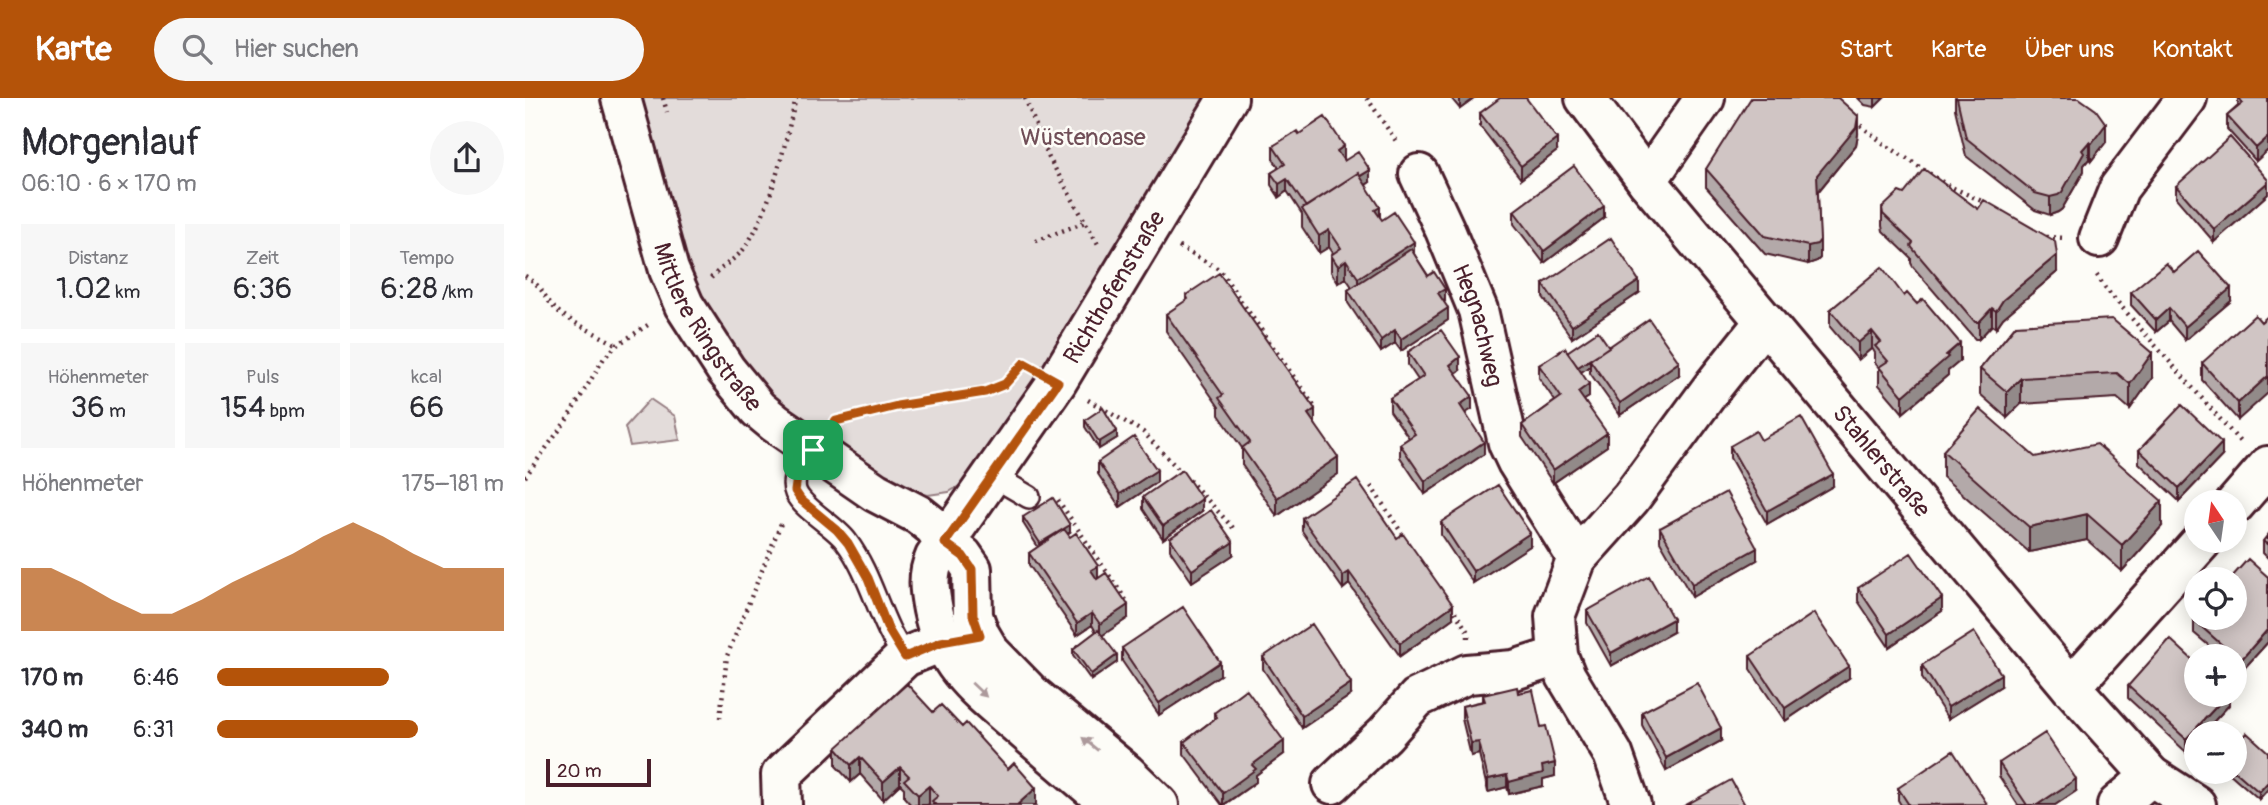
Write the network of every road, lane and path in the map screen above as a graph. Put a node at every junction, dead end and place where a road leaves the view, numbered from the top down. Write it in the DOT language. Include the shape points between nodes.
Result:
graph roads {
  1 [pos="621,98"];
  2 [pos="796,98"];
  3 [pos="1025,98"];
  4 [pos="1228,98"];
  5 [pos="1367,98"];
  6 [pos="1585,98"];
  7 [pos="1705,98"];
  8 [pos="2187,98"];
  9 [pos="1852,118"];
  10 [pos="1419,174"];
  11 [pos="1647,181"];
  12 [pos="1994,206"];
  13 [pos="1084,222"];
  14 [pos="2037,232"];
  15 [pos="2099,238"];
  16 [pos="1036,242"];
  17 [pos="1179,247"];
  18 [pos="525,276"];
  19 [pos="1118,280"];
  20 [pos="684,305"];
  21 [pos="1765,321"];
  22 [pos="617,345"];
  23 [pos="1058,382"];
  24 [pos="1314,406"];
  25 [pos="813,450"];
  26 [pos="2267,468"];
  27 [pos="993,476"];
  28 [pos="525,477"];
  29 [pos="1370,486"];
  30 [pos="2247,490"];
  31 [pos="795,491"];
  32 [pos="1029,497"];
  33 [pos="1236,531"];
  34 [pos="1408,542"];
  35 [pos="945,543"];
  36 [pos="2191,553"];
  37 [pos="1577,558"];
  38 [pos="1446,598"];
  39 [pos="1126,600"];
  40 [pos="980,635"];
  41 [pos="941,642"];
  42 [pos="1558,656"];
  43 [pos="905,657"];
  44 [pos="1467,674"];
  45 [pos="2071,687"];
  46 [pos="720,718"];
  47 [pos="2151,776"];
  48 [pos="1332,784"];
  49 [pos="1109,795"];
  50 [pos="782,805"];
  51 [pos="1160,805"];
  52 [pos="1631,805"];
  53 [pos="2117,805"];
  54 [pos="2196,805"];
  1 -- 20 [label="street, Mittlere Ringstraße" via="663,252"];
  2 -- 20 [label="path" via="771,191 743,249"];
  3 -- 19 [label="path" via="1049,158"];
  4 -- 19 [label="street, Richthofenstraße"];
  5 -- 10 [label="path"];
  6 -- 11 [label="street, Stahlerstraße"];
  7 -- 11 [label="street"];
  8 -- 15 [label="street" via="2119,188"];
  9 -- 12 [label="path" via="1947,185"];
  10 -- 37 [label="street, Hegnachweg" via="1478,310 1509,443"];
  11 -- 21 [label="street, Stahlerstraße"];
  13 -- 16 [label="path"];
  14 -- 15 [label="path" via="2048,238"];
  15 -- 26 [label="path" via="2094,264 2105,288"];
  17 -- 24 [label="path" via="1219,269"];
  18 -- 22 [label="path" via="536,282 561,314"];
  19 -- 23 [label="street, Richthofenstraße"];
  20 -- 22 [label="path"];
  20 -- 25 [label="street, Mittlere Ringstraße" via="742,391 775,423"];
  21 -- 37 [label="street" via="1631,498"];
  21 -- 45 [label="street, Stahlerstraße"];
  22 -- 28 [label="path"];
  23 -- 25 [label="path" via="1024,363 1005,384 985,392 836,421"];
  23 -- 27 [label="street, Richthofenstraße"];
  23 -- 33 [label="path" via="1143,432"];
  25 -- 31 [label="lane" via="798,471"];
  25 -- 35 [label="street, Mittlere Ringstraße" via="919,515"];
  26 -- 30 [label="street"];
  27 -- 32 [label="lane"];
  27 -- 35 [label="street, Richthofenstraße"];
  29 -- 34 [label="path"];
  31 -- 43 [label="lane" via="848,543"];
  31 -- 46 [label="path" via="727,656"];
  32 -- 39 [label="path" via="1058,500"];
  35 -- 40 [label="street, Mittlere Ringstraße" via="972,569 973,615"];
  35 -- 41 [label="street, Richthofenstraße" via="929,572"];
  36 -- 45 [label="street"];
  37 -- 42 [label="street" via="1555,616"];
  38 -- 44 [label="path" via="1468,632"];
  40 -- 41 [label="street"];
  49 -- 40 [label="street, one-way"];
  41 -- 43 [label="street"];
  41 -- 49 [label="street, one-way" via="967,680"];
  42 -- 44 [label="street" via="1514,670"];
  42 -- 52 [label="street" via="1613,754"];
  43 -- 50 [label="street" via="781,775"];
  44 -- 48 [label="street" via="1417,698"];
  45 -- 47 [label="street, Stahlerstraße"];
  47 -- 53 [label="street"];
  47 -- 54 [label="street, Stahlerstraße"];
  49 -- 51 [label="street"];
}
